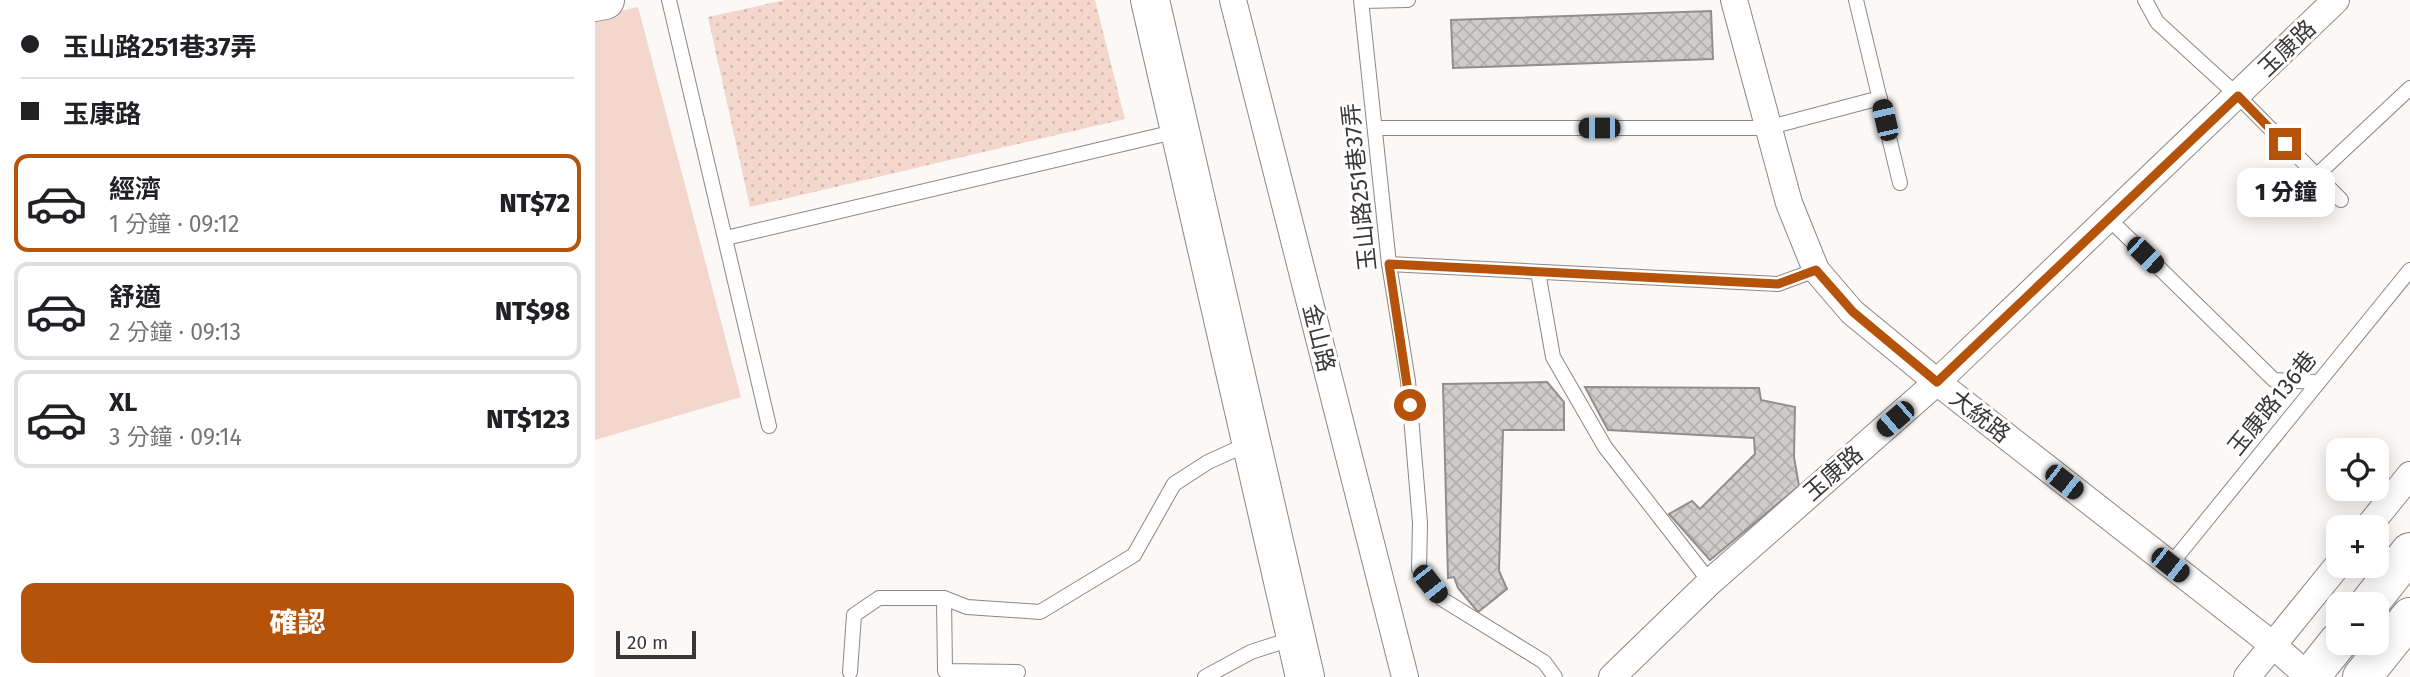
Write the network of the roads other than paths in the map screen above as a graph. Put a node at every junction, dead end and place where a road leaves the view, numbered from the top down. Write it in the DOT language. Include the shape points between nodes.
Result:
graph roads {
  1 [pos="605,0"];
  2 [pos="669,0"];
  3 [pos="1150,0"];
  4 [pos="1233,0"];
  5 [pos="1408,0"];
  6 [pos="1734,0"];
  7 [pos="1856,0"];
  8 [pos="2145,0"];
  9 [pos="2336,0"];
  10 [pos="1361,1"];
  11 [pos="595,2"];
  12 [pos="2410,88"];
  13 [pos="2238,96"];
  14 [pos="1880,98"];
  15 [pos="1375,128"];
  16 [pos="1767,128"];
  17 [pos="1179,131"];
  18 [pos="2317,175"];
  19 [pos="1900,183"];
  20 [pos="2341,200"];
  21 [pos="2109,219"];
  22 [pos="726,238"];
  23 [pos="1389,264"];
  24 [pos="1816,270"];
  25 [pos="2410,270"];
  26 [pos="1538,272"];
  27 [pos="1937,382"];
  28 [pos="2317,382"];
  29 [pos="769,426"];
  30 [pos="1251,442"];
  31 [pos="2410,475"];
  32 [pos="2378,515"];
  33 [pos="2410,552"];
  34 [pos="2170,565"];
  35 [pos="2327,578"];
  36 [pos="1710,582"];
  37 [pos="2378,592"];
  38 [pos="944,598"];
  39 [pos="2410,617"];
  40 [pos="1296,637"];
  41 [pos="2273,645"];
  42 [pos="2327,655"];
  43 [pos="850,672"];
  44 [pos="1018,672"];
  45 [pos="1304,676"];
  46 [pos="1205,677"];
  47 [pos="1405,677"];
  48 [pos="1555,677"];
  49 [pos="1612,677"];
  50 [pos="2247,677"];
  51 [pos="2309,677"];
  52 [pos="2362,677"];
  1 -- 11 [label="street"];
  2 -- 22 [label="lane"];
  3 -- 17 [label="street"];
  4 -- 47 [label="street, 金山路"];
  5 -- 10 [label="lane"];
  6 -- 16 [label="street, 大統路"];
  7 -- 14 [label="lane"];
  8 -- 13 [label="lane" via="2157,22"];
  9 -- 13 [label="street, 玉康路"];
  10 -- 15 [label="lane, 玉山路251巷37弄"];
  12 -- 18 [label="lane"];
  13 -- 18 [label="lane"];
  13 -- 21 [label="street, 玉康路"];
  14 -- 16 [label="lane"];
  14 -- 19 [label="lane"];
  15 -- 16 [label="lane"];
  15 -- 23 [label="lane, 玉山路251巷37弄"];
  16 -- 24 [label="street, 大統路" via="1789,203"];
  17 -- 22 [label="lane"];
  17 -- 30 [label="street"];
  18 -- 20 [label="lane"];
  21 -- 27 [label="street, 玉康路"];
  21 -- 28 [label="lane" via="2274,380"];
  22 -- 29 [label="lane"];
  23 -- 26 [label="lane"];
  23 -- 48 [label="lane, 玉山路251巷37弄" via="1408,381 1419,569 1442,599 1544,662"];
  24 -- 26 [label="lane" via="1778,284"];
  24 -- 27 [label="street, 大統路" via="1853,312"];
  25 -- 28 [label="lane, 玉康路136巷"];
  26 -- 36 [label="lane" via="1553,356 1605,447"];
  27 -- 34 [label="street, 大統路"];
  27 -- 36 [label="street, 玉康路"];
  28 -- 34 [label="lane, 玉康路136巷"];
  30 -- 38 [label="lane" via="1207,462 1174,484 1134,555 1040,612 967,607"];
  30 -- 40 [label="street"];
  31 -- 32 [label="street"];
  33 -- 37 [label="street"];
  34 -- 41 [label="street, 大統路"];
  35 -- 41 [label="street"];
  36 -- 49 [label="street, 玉康路"];
  38 -- 43 [label="lane" via="879,598 854,615"];
  38 -- 44 [label="lane" via="945,671"];
  39 -- 52 [label="street"];
  40 -- 45 [label="street"];
  40 -- 46 [label="lane" via="1251,652"];
  41 -- 50 [label="street"];
  41 -- 51 [label="street, 大統路"];
  42 -- 51 [label="street"];
}
